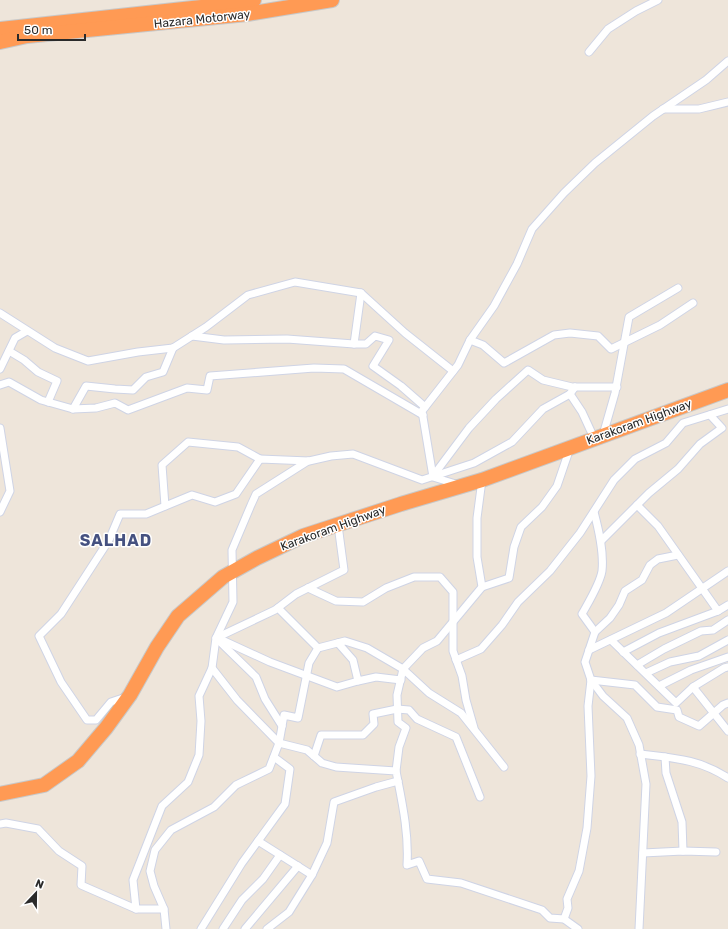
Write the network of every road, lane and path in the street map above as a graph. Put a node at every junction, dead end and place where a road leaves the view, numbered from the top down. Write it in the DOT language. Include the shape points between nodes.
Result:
graph roads {
  1 [pos="254,0"];
  2 [pos="332,0"];
  3 [pos="658,0"];
  4 [pos="0,29"];
  5 [pos="0,42"];
  6 [pos="589,52"];
  7 [pos="728,61"];
  8 [pos="728,102"];
  9 [pos="663,109"];
  10 [pos="678,288"];
  11 [pos="361,293"];
  12 [pos="693,303"];
  13 [pos="0,313"];
  14 [pos="27,331"];
  15 [pos="192,336"];
  16 [pos="470,340"];
  17 [pos="354,344"];
  18 [pos="624,344"];
  19 [pos="173,348"];
  20 [pos="9,351"];
  21 [pos="0,369"];
  22 [pos="453,371"];
  23 [pos="0,386"];
  24 [pos="575,387"];
  25 [pos="617,387"];
  26 [pos="728,390"];
  27 [pos="570,394"];
  28 [pos="48,402"];
  29 [pos="425,407"];
  30 [pos="73,409"];
  31 [pos="728,410"];
  32 [pos="423,415"];
  33 [pos="710,415"];
  34 [pos="0,428"];
  35 [pos="599,437"];
  36 [pos="571,447"];
  37 [pos="260,459"];
  38 [pos="308,461"];
  39 [pos="433,477"];
  40 [pos="482,480"];
  41 [pos="463,486"];
  42 [pos="637,505"];
  43 [pos="165,506"];
  44 [pos="0,512"];
  45 [pos="594,512"];
  46 [pos="338,525"];
  47 [pos="601,541"];
  48 [pos="678,555"];
  49 [pos="233,571"];
  50 [pos="728,571"];
  51 [pos="482,587"];
  52 [pos="308,588"];
  53 [pos="702,589"];
  54 [pos="728,606"];
  55 [pos="278,608"];
  56 [pos="718,610"];
  57 [pos="728,620"];
  58 [pos="453,621"];
  59 [pos="595,632"];
  60 [pos="216,638"];
  61 [pos="611,640"];
  62 [pos="728,640"];
  63 [pos="338,643"];
  64 [pos="318,648"];
  65 [pos="589,650"];
  66 [pos="623,652"];
  67 [pos="728,657"];
  68 [pos="456,660"];
  69 [pos="637,665"];
  70 [pos="728,667"];
  71 [pos="212,668"];
  72 [pos="403,669"];
  73 [pos="646,673"];
  74 [pos="307,676"];
  75 [pos="400,680"];
  76 [pos="591,680"];
  77 [pos="358,681"];
  78 [pos="659,686"];
  79 [pos="693,687"];
  80 [pos="130,696"];
  81 [pos="728,702"];
  82 [pos="397,708"];
  83 [pos="714,713"];
  84 [pos="282,726"];
  85 [pos="728,731"];
  86 [pos="475,732"];
  87 [pos="279,743"];
  88 [pos="640,754"];
  89 [pos="314,756"];
  90 [pos="274,757"];
  91 [pos="665,757"];
  92 [pos="504,767"];
  93 [pos="396,771"];
  94 [pos="728,778"];
  95 [pos="398,781"];
  96 [pos="0,794"];
  97 [pos="480,798"];
  98 [pos="0,824"];
  99 [pos="258,841"];
  100 [pos="683,851"];
  101 [pos="716,852"];
  102 [pos="643,853"];
  103 [pos="280,855"];
  104 [pos="298,866"];
  105 [pos="312,875"];
  106 [pos="136,909"];
  107 [pos="164,909"];
  108 [pos="564,919"];
  109 [pos="166,929"];
  110 [pos="201,929"];
  111 [pos="223,929"];
  112 [pos="245,929"];
  113 [pos="268,929"];
  114 [pos="578,929"];
  115 [pos="639,929"];
  1 -- 4 [label="highway, Hazara Motorway"];
  2 -- 5 [label="highway, Hazara Motorway" via="248,14 27,36"];
  3 -- 6 [label="street" via="608,29"];
  7 -- 9 [label="street" via="706,80"];
  8 -- 9 [label="street" via="699,109"];
  9 -- 16 [label="street" via="595,162 564,192 532,229 510,278"];
  10 -- 18 [label="street" via="629,317"];
  11 -- 15 [label="street" via="295,282 248,295"];
  11 -- 17 [label="street"];
  11 -- 22 [label="street" via="405,333"];
  12 -- 18 [label="street" via="660,325"];
  13 -- 14 [label="street"];
  14 -- 19 [label="street" via="55,348 88,361"];
  14 -- 20 [label="street" via="14,338"];
  15 -- 17 [label="street" via="224,340 287,339"];
  15 -- 19 [label="street"];
  16 -- 18 [label="street" via="483,345 504,363 554,335 570,333 598,336 611,349"];
  16 -- 22 [label="street"];
  17 -- 29 [label="street" via="366,344 375,336 389,340 373,366"];
  18 -- 25 [label="street"];
  19 -- 30 [label="street" via="163,372 146,377 133,390 86,386"];
  20 -- 21 [label="street"];
  20 -- 28 [label="street" via="38,372 57,381"];
  22 -- 29 [label="street"];
  23 -- 28 [label="street" via="9,382"];
  24 -- 25 [label="street"];
  24 -- 27 [label="street"];
  24 -- 39 [label="street" via="543,380 528,370 469,428"];
  25 -- 35 [label="street"];
  26 -- 35 [label="highway, Karakoram Highway"];
  27 -- 35 [label="street"];
  27 -- 39 [label="street" via="543,409 512,442 474,463"];
  28 -- 30 [label="street"];
  29 -- 32 [label="street"];
  30 -- 32 [label="street" via="96,408 115,403 128,410 187,388 207,390 210,376 314,368 344,369"];
  31 -- 33 [label="street"];
  32 -- 39 [label="street"];
  33 -- 42 [label="street" via="722,428 700,444 678,469"];
  33 -- 45 [label="street" via="683,423 666,443 635,459 614,480"];
  34 -- 44 [label="street" via="10,491"];
  35 -- 36 [label="highway, Karakoram Highway"];
  36 -- 40 [label="highway, Karakoram Highway"];
  36 -- 51 [label="street" via="557,486 542,507 521,527 514,547 509,578"];
  37 -- 38 [label="street"];
  37 -- 43 [label="street" via="236,494 215,502 192,495"];
  37 -- 43 [label="street" via="238,447 188,442 162,465"];
  38 -- 39 [label="street" via="353,454 422,480"];
  38 -- 49 [label="street" via="256,494 232,550"];
  39 -- 41 [label="street"];
  40 -- 41 [label="highway, Karakoram Highway"];
  40 -- 51 [label="street" via="477,518 477,557"];
  41 -- 46 [label="highway, Karakoram Highway"];
  42 -- 47 [label="street"];
  42 -- 48 [label="street" via="658,526"];
  43 -- 80 [label="street" via="146,514 120,514 109,540 61,614 38,636 61,682 88,720 96,720 110,702"];
  45 -- 47 [label="street"];
  45 -- 68 [label="street" via="550,571 518,602 481,649"];
  46 -- 49 [label="highway, Karakoram Highway" via="303,536"];
  46 -- 52 [label="street" via="344,570"];
  47 -- 59 [label="street" via="602,572 582,614"];
  48 -- 53 [label="street"];
  48 -- 59 [label="street" via="658,560 650,566 642,580 625,591 610,618"];
  49 -- 60 [label="street" via="233,602"];
  49 -- 80 [label="highway, Karakoram Highway" via="178,616 157,647"];
  50 -- 53 [label="street"];
  51 -- 58 [label="street"];
  52 -- 55 [label="street"];
  52 -- 58 [label="street" via="336,601 363,602 386,588 414,577 440,577 453,592"];
  53 -- 56 [label="street"];
  53 -- 61 [label="street" via="666,613"];
  54 -- 56 [label="street"];
  55 -- 60 [label="street"];
  55 -- 64 [label="street"];
  56 -- 66 [label="street" via="659,633"];
  57 -- 69 [label="street" via="713,630 700,631"];
  58 -- 68 [label="street" via="453,651"];
  58 -- 72 [label="street" via="437,641 423,648"];
  59 -- 65 [label="street"];
  60 -- 71 [label="street"];
  60 -- 74 [label="street"];
  60 -- 84 [label="street" via="256,677 265,700"];
  61 -- 65 [label="street"];
  61 -- 66 [label="street"];
  62 -- 73 [label="street" via="699,656 670,662"];
  63 -- 64 [label="street"];
  63 -- 72 [label="street" via="345,641 367,648"];
  63 -- 77 [label="street" via="353,660"];
  64 -- 74 [label="street" via="309,663"];
  65 -- 76 [label="street" via="585,662"];
  66 -- 69 [label="street"];
  67 -- 78 [label="street" via="691,670"];
  68 -- 86 [label="street"];
  69 -- 73 [label="street"];
  70 -- 79 [label="street"];
  71 -- 87 [label="street" via="237,700"];
  71 -- 106 [label="street" via="199,696 199,755 188,782 162,806 133,880"];
  72 -- 75 [label="street"];
  72 -- 86 [label="street" via="429,693 461,713"];
  73 -- 78 [label="street"];
  74 -- 77 [label="street" via="337,686"];
  74 -- 84 [label="street" via="298,718 284,715"];
  75 -- 77 [label="street" via="376,677"];
  75 -- 82 [label="street"];
  76 -- 83 [label="street" via="634,684 657,707 677,710 679,717 699,726"];
  76 -- 88 [label="street" via="603,696 627,718"];
  76 -- 108 [label="street" via="588,706 591,776 587,828 579,870 567,899 568,908"];
  78 -- 79 [label="street" via="676,703"];
  79 -- 83 [label="street"];
  80 -- 96 [label="highway, Karakoram Highway" via="78,761 44,785"];
  81 -- 83 [label="street"];
  82 -- 89 [label="street" via="373,714 374,724 363,735 321,735"];
  82 -- 93 [label="street" via="398,722 406,728 399,747"];
  82 -- 97 [label="street" via="409,710 417,719 456,737"];
  83 -- 85 [label="street"];
  84 -- 87 [label="street"];
  86 -- 92 [label="street"];
  87 -- 89 [label="street" via="308,750"];
  87 -- 90 [label="street"];
  88 -- 91 [label="street"];
  88 -- 102 [label="street" via="646,784"];
  89 -- 93 [label="street" via="322,763 336,767"];
  90 -- 99 [label="street" via="290,769 285,804"];
  90 -- 107 [label="street" via="269,769 236,785 214,807 171,830 155,850 150,871"];
  91 -- 94 [label="street" via="696,762"];
  91 -- 100 [label="street" via="666,773 682,822"];
  93 -- 95 [label="street"];
  95 -- 105 [label="street" via="334,802 327,843"];
  95 -- 108 [label="street" via="408,848 407,865 419,861 427,879 461,883 542,910 550,918"];
  98 -- 106 [label="street" via="38,829 59,851 82,866 81,884"];
  99 -- 103 [label="street"];
  99 -- 110 [label="street"];
  100 -- 101 [label="street"];
  100 -- 102 [label="street"];
  102 -- 115 [label="street"];
  103 -- 104 [label="street"];
  103 -- 111 [label="street" via="263,879 242,900"];
  104 -- 105 [label="street"];
  104 -- 112 [label="street"];
  105 -- 113 [label="street" via="289,912"];
  106 -- 107 [label="street"];
  107 -- 109 [label="street"];
  108 -- 114 [label="street"];
}
